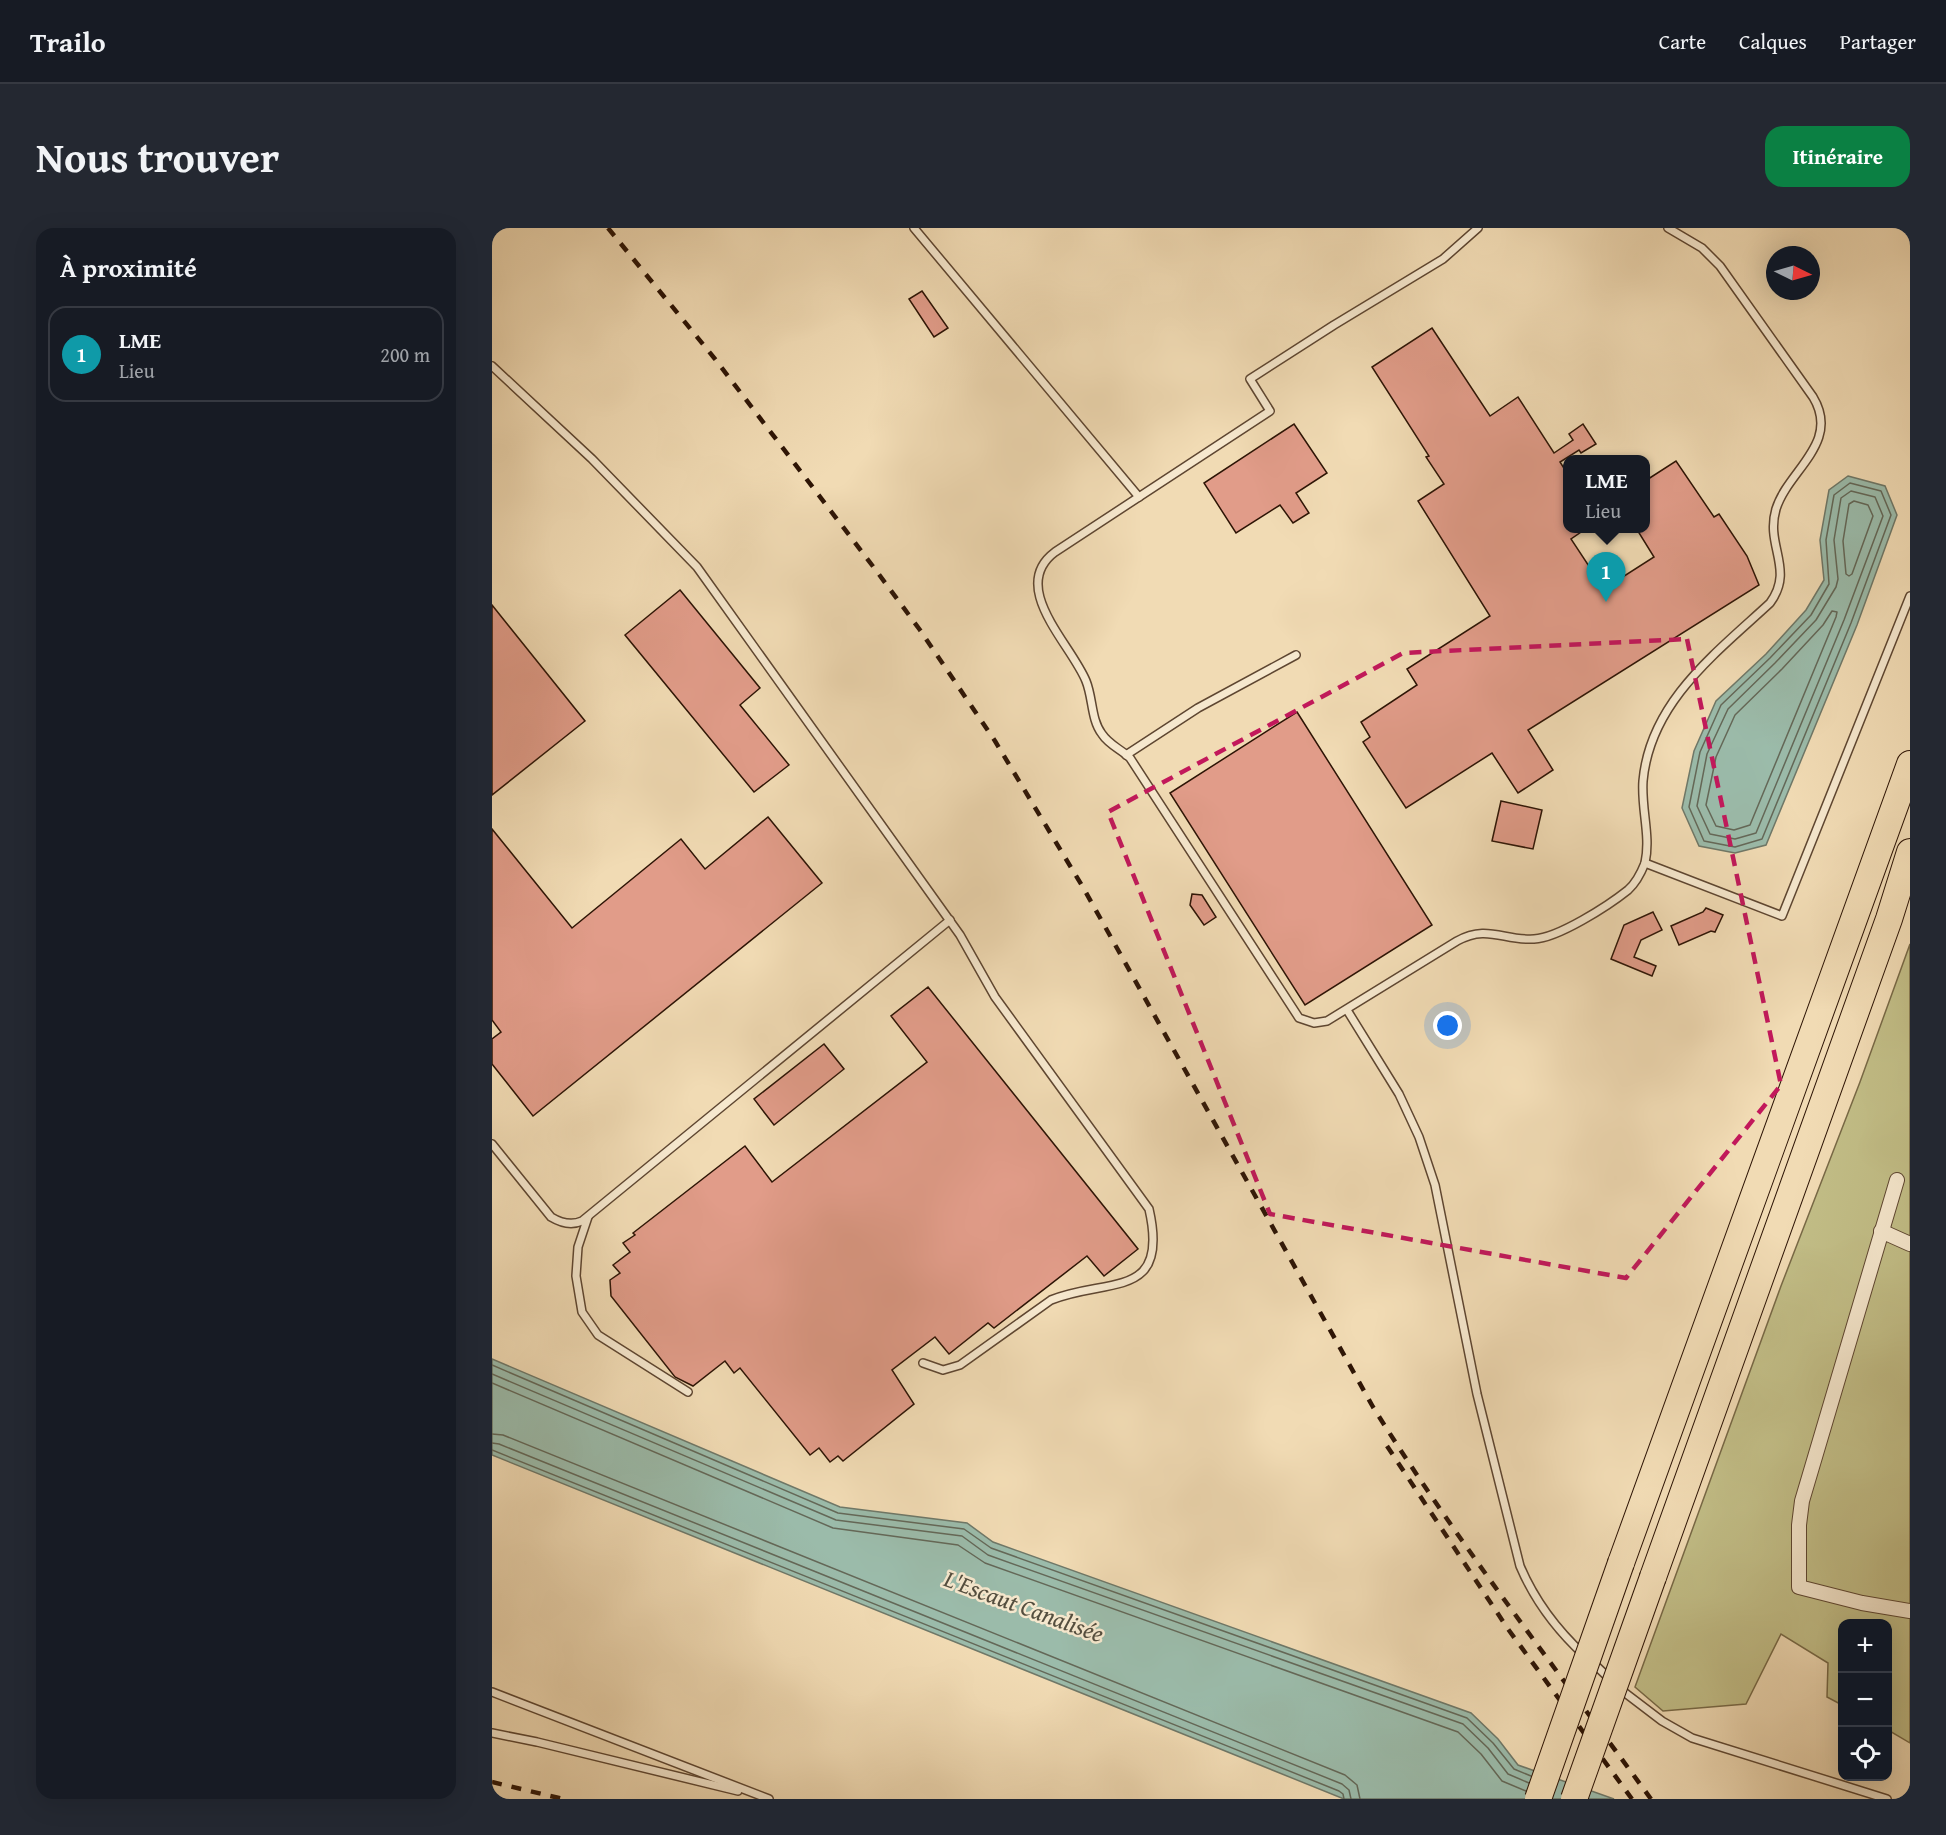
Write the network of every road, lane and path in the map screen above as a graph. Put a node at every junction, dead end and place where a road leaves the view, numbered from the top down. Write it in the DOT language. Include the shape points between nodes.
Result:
graph roads {
  1 [pos="914,228"];
  2 [pos="1478,228"];
  3 [pos="1668,228"];
  4 [pos="492,366"];
  5 [pos="1139,497"];
  6 [pos="1910,596"];
  7 [pos="1296,655"];
  8 [pos="1126,754"];
  9 [pos="1910,764"];
  10 [pos="1910,852"];
  11 [pos="1646,863"];
  12 [pos="1910,878"];
  13 [pos="1890,919"];
  14 [pos="950,920"];
  15 [pos="1347,1010"];
  16 [pos="492,1143"];
  17 [pos="1897,1180"];
  18 [pos="588,1217"];
  19 [pos="1881,1231"];
  20 [pos="1910,1244"];
  21 [pos="923,1364"];
  22 [pos="688,1392"];
  23 [pos="1910,1611"];
  24 [pos="492,1692"];
  25 [pos="492,1733"];
  26 [pos="769,1799"];
  27 [pos="1538,1799"];
  28 [pos="1574,1799"];
  29 [pos="1887,1799"];
  1 -- 5 [label="lane"];
  2 -- 5 [label="lane" via="1443,259 1250,379 1270,411"];
  3 -- 11 [label="lane" via="1702,248 1728,275 1817,404 1821,426 1814,449 1776,509 1773,532 1781,576 1778,590 1770,603 1692,676 1668,707 1656,731 1643,782"];
  4 -- 14 [label="lane" via="577,444 697,567"];
  5 -- 8 [label="lane" via="1048,557 1039,568 1037,582 1042,606 1087,683 1098,728 1104,738"];
  6 -- 11 [label="lane" via="1782,916"];
  7 -- 8 [label="lane" via="1198,708"];
  8 -- 15 [label="lane" via="1295,1013 1314,1023"];
  9 -- 27 [label="highway, bridge"];
  10 -- 13 [label="highway"];
  11 -- 15 [label="lane" via="1628,890 1563,932 1527,940 1487,932 1472,934"];
  12 -- 13 [label="highway"];
  13 -- 28 [label="highway, bridge"];
  14 -- 18 [label="lane"];
  14 -- 21 [label="lane" via="995,997 1149,1209 1154,1230 1151,1256 1143,1272 1132,1279 1051,1300 960,1365 943,1370"];
  15 -- 29 [label="lane" via="1400,1094 1424,1150 1440,1205 1475,1384 1513,1541 1524,1577 1556,1625 1628,1696 1676,1730 1708,1744"];
  16 -- 18 [label="lane" via="551,1217 576,1224"];
  17 -- 19 [label="street"];
  18 -- 22 [label="lane" via="578,1247 576,1276 582,1312 598,1335"];
  19 -- 20 [label="street"];
  19 -- 23 [label="street" via="1803,1501 1799,1587"];
  24 -- 26 [label="lane"];
  25 -- 26 [label="lane"];
}
